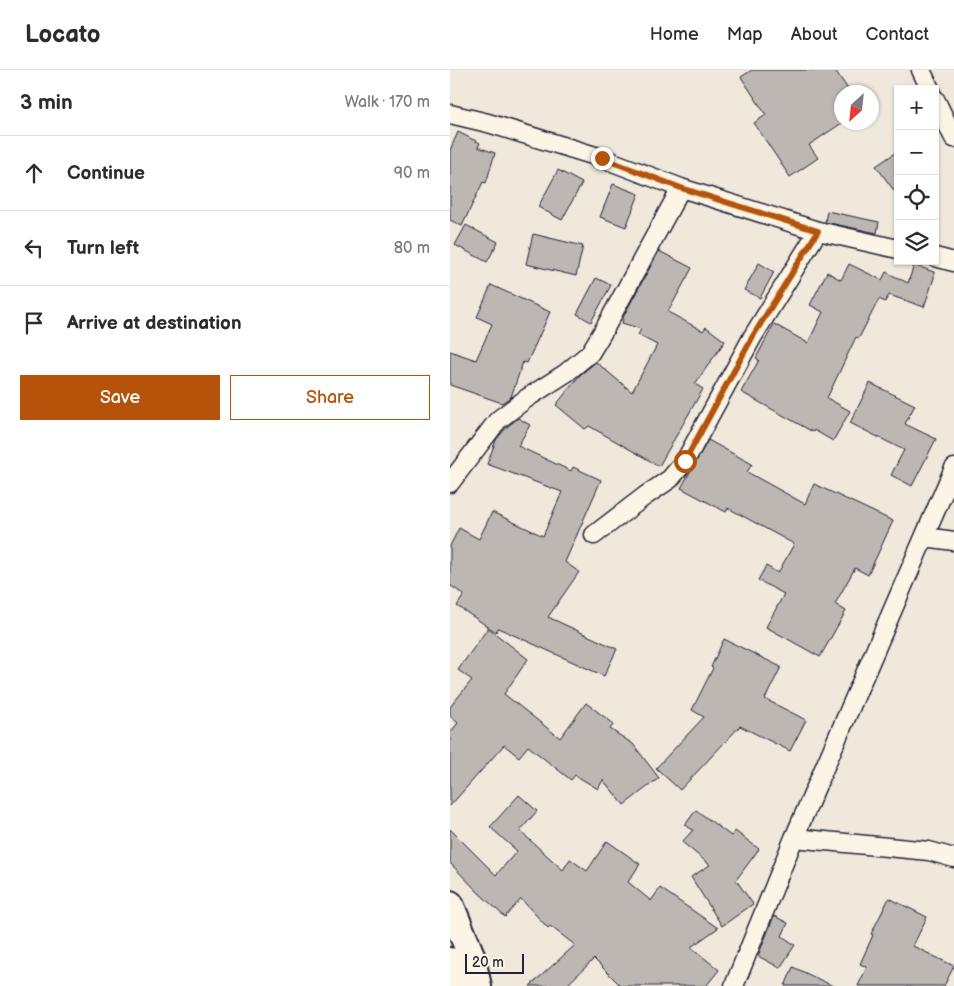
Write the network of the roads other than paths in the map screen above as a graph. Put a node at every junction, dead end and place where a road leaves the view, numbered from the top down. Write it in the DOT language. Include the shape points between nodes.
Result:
graph roads {
  1 [pos="921,70"];
  2 [pos="928,85"];
  3 [pos="939,107"];
  4 [pos="450,114"];
  5 [pos="954,138"];
  6 [pos="681,188"];
  7 [pos="818,231"];
  8 [pos="894,248"];
  9 [pos="939,258"];
  10 [pos="954,262"];
  11 [pos="954,468"];
  12 [pos="450,483"];
  13 [pos="594,535"];
  14 [pos="925,537"];
  15 [pos="954,541"];
  16 [pos="794,838"];
  17 [pos="954,858"];
  18 [pos="450,904"];
  19 [pos="450,961"];
  20 [pos="456,986"];
  21 [pos="478,986"];
  22 [pos="734,986"];
  1 -- 2 [label="street"];
  3 -- 5 [label="street"];
  4 -- 6 [label="street" via="602,158"];
  6 -- 7 [label="street"];
  6 -- 12 [label="street" via="590,352 566,373 498,420"];
  7 -- 8 [label="street"];
  7 -- 13 [label="street" via="753,336 685,461 670,479"];
  9 -- 10 [label="street"];
  11 -- 14 [label="street"];
  14 -- 15 [label="street"];
  14 -- 16 [label="street"];
  16 -- 17 [label="street" via="929,851"];
  16 -- 22 [label="street"];
  18 -- 21 [label="main road" via="471,955"];
  19 -- 20 [label="main road"];
}
